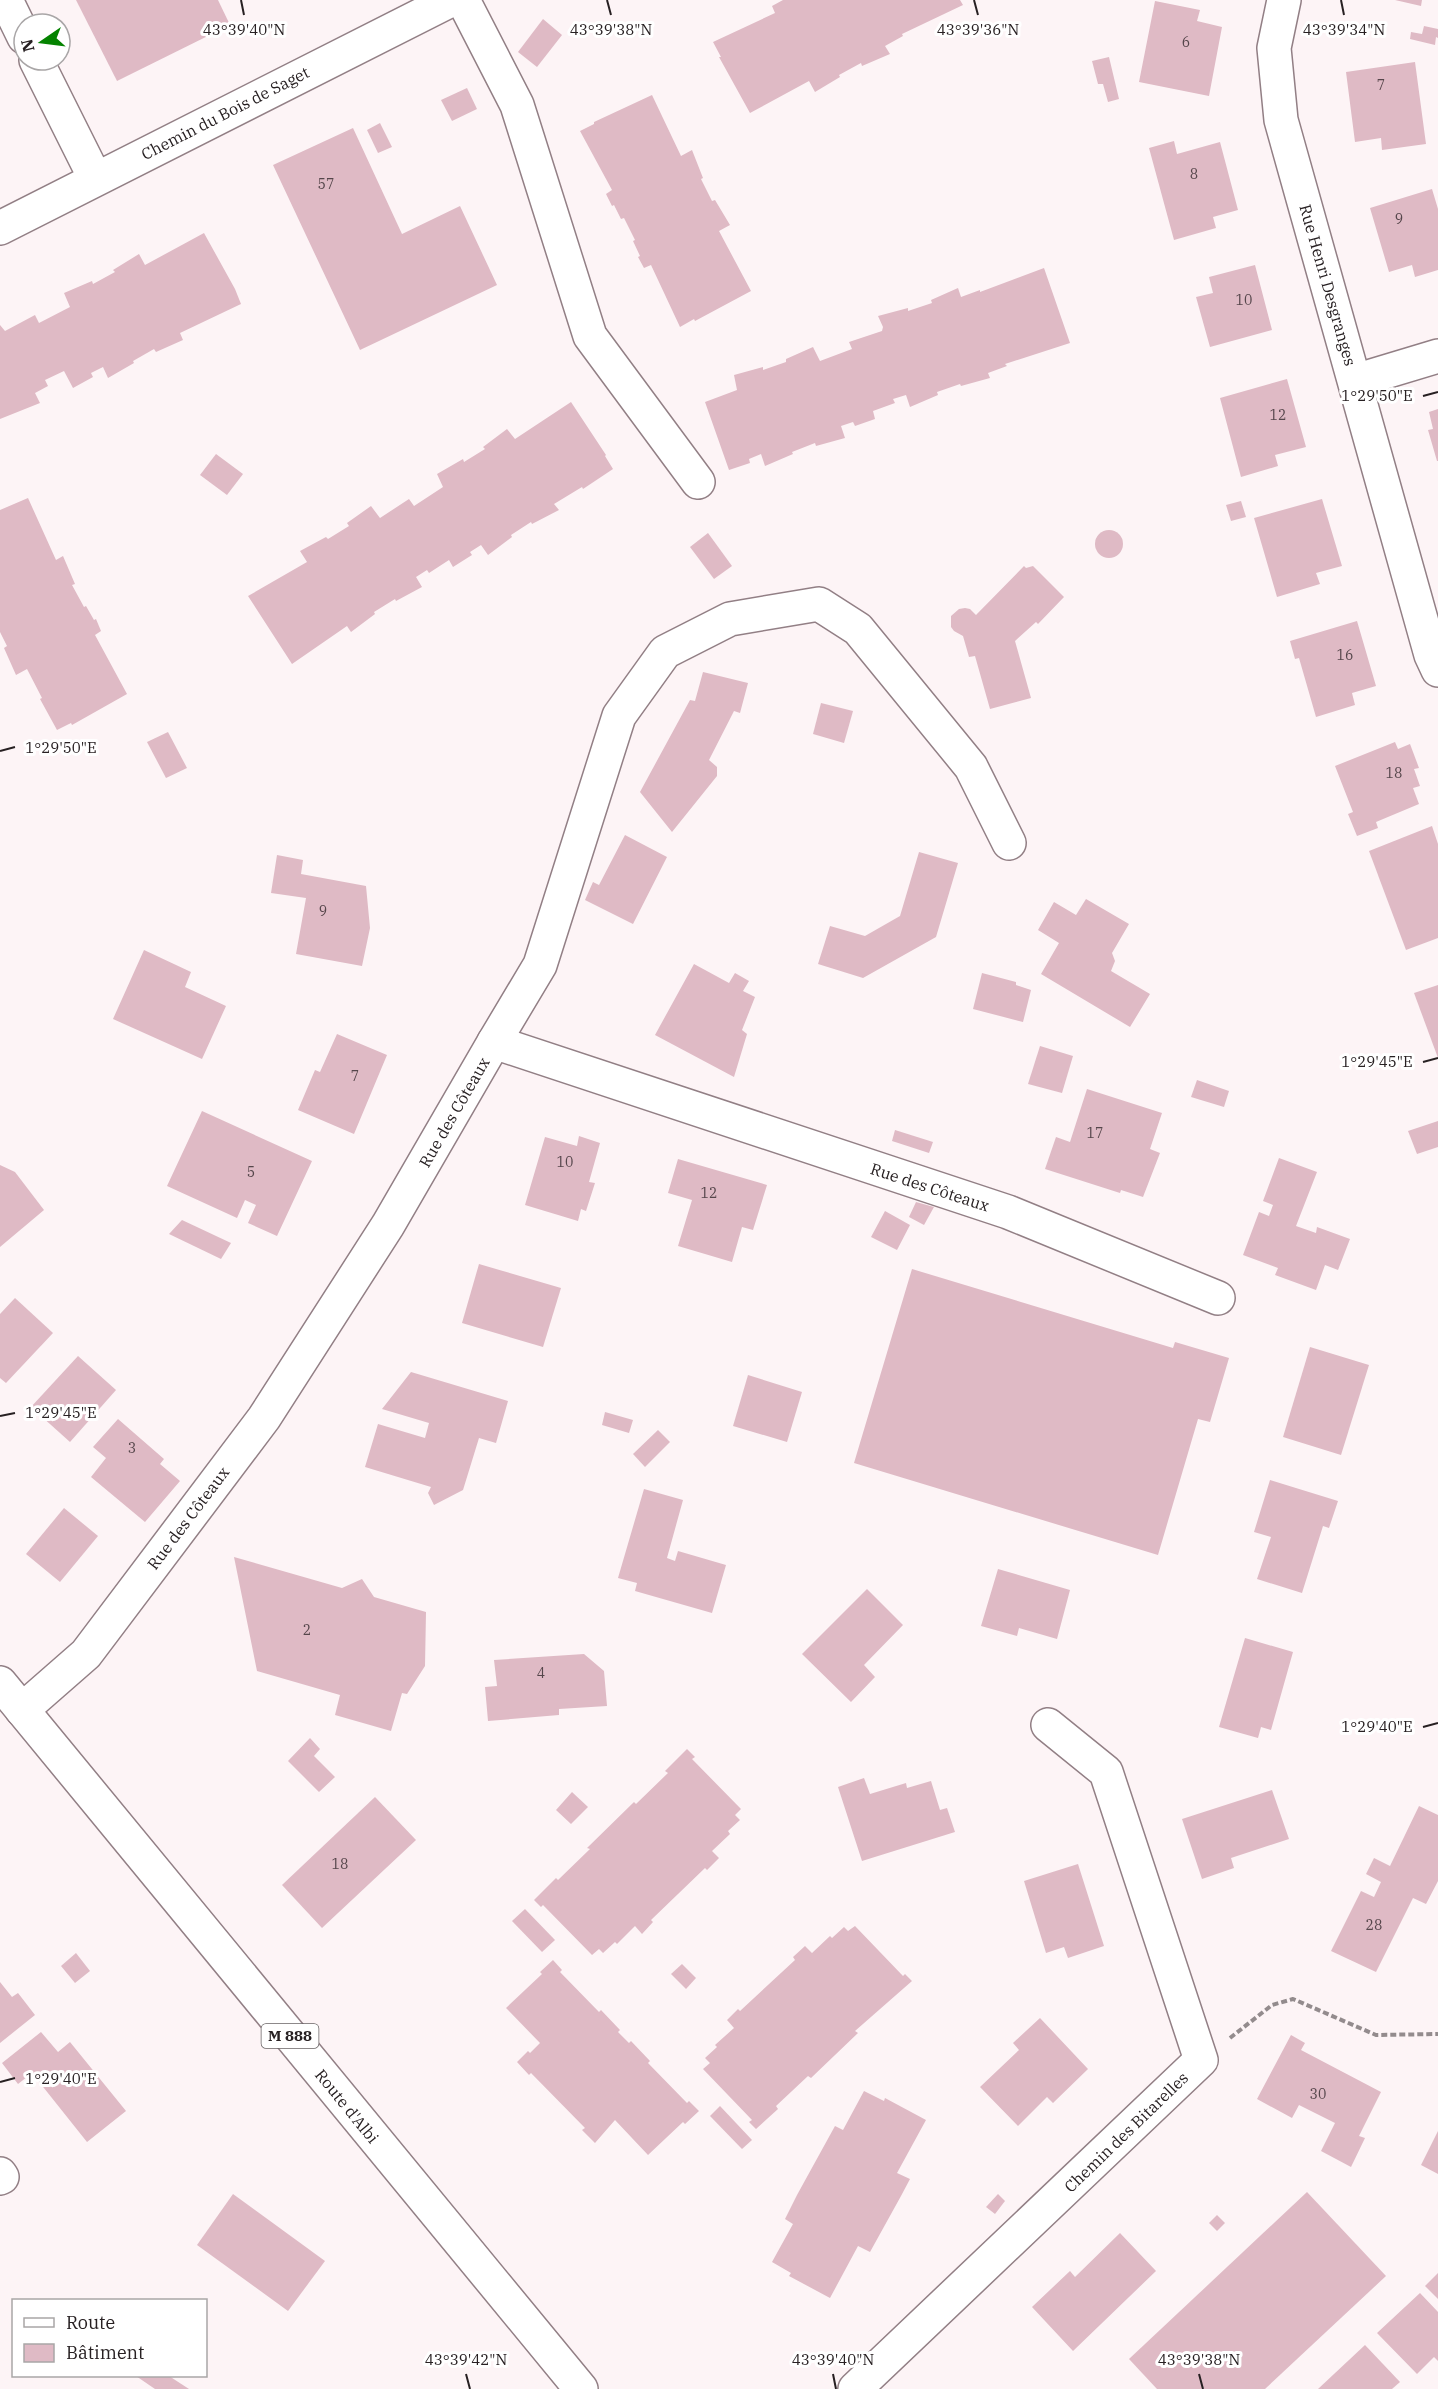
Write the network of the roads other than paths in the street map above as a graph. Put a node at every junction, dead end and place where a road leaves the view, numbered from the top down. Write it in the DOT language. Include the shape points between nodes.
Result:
graph roads {
  1 [pos="451,0"];
  2 [pos="463,0"];
  3 [pos="1284,0"];
  4 [pos="42,72"];
  5 [pos="95,178"];
  6 [pos="0,228"];
  7 [pos="1438,356"];
  8 [pos="1355,381"];
  9 [pos="698,482"];
  10 [pos="1438,670"];
  11 [pos="1009,843"];
  12 [pos="494,1042"];
  13 [pos="1218,1298"];
  14 [pos="0,1683"];
  15 [pos="22,1710"];
  16 [pos="1048,1725"];
  17 [pos="581,2389"];
  18 [pos="855,2389"];
  1 -- 5 [label="street, Chemin du Bois de Saget"];
  2 -- 9 [label="street" via="517,105 590,336"];
  3 -- 8 [label="street, Rue Henri Desgranges" via="1274,48 1281,120"];
  4 -- 5 [label="street"];
  5 -- 6 [label="street, Chemin du Bois de Saget"];
  7 -- 8 [label="street"];
  8 -- 10 [label="street, Rue Henri Desgranges"];
  11 -- 12 [label="street" via="971,767 858,629 819,604 730,619 665,652 619,716 540,965"];
  12 -- 13 [label="street, Rue des Côteaux" via="1008,1212"];
  12 -- 15 [label="street, Rue des Côteaux" via="388,1225 264,1418 86,1654"];
  14 -- 15 [label="street, Route d'Albi / M 888"];
  15 -- 17 [label="street, Route d'Albi / M 888"];
  16 -- 18 [label="street, Chemin des Bitarelles" via="1106,1772 1201,2060"];
}
